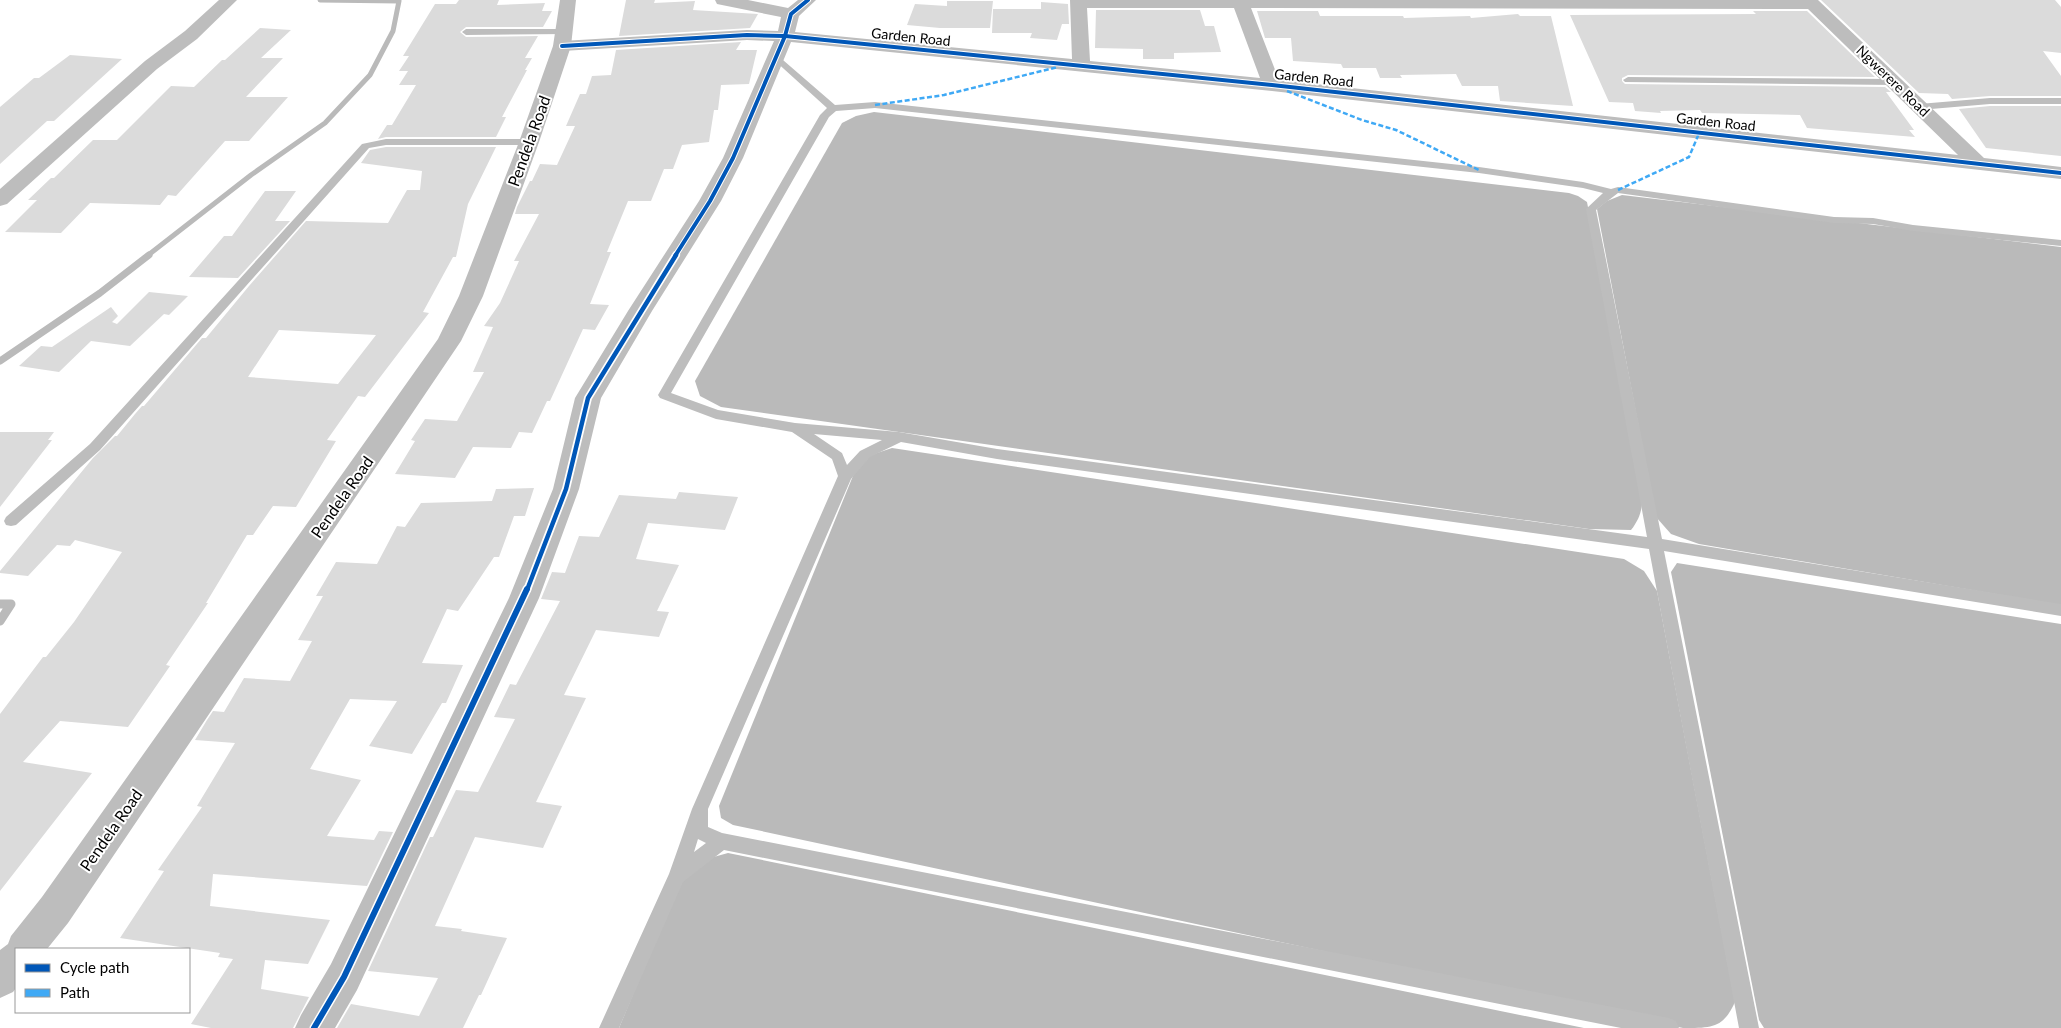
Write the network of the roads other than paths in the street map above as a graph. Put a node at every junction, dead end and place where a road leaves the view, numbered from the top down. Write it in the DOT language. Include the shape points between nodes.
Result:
graph roads {
  1 [pos="228,0"];
  2 [pos="568,0"];
  3 [pos="723,0"];
  4 [pos="808,0"];
  5 [pos="1078,2"];
  6 [pos="1240,2"];
  7 [pos="1811,2"];
  8 [pos="466,32"];
  9 [pos="784,36"];
  10 [pos="563,39"];
  11 [pos="1081,66"];
  12 [pos="1628,80"];
  13 [pos="1894,82"];
  14 [pos="1272,85"];
  15 [pos="2061,101"];
  16 [pos="1919,107"];
  17 [pos="833,108"];
  18 [pos="529,142"];
  19 [pos="1977,163"];
  20 [pos="2061,173"];
  21 [pos="1583,185"];
  22 [pos="1611,192"];
  23 [pos="0,200"];
  24 [pos="1591,209"];
  25 [pos="2061,243"];
  26 [pos="795,428"];
  27 [pos="899,437"];
  28 [pos="844,476"];
  29 [pos="10,521"];
  30 [pos="1656,544"];
  31 [pos="2061,610"];
  32 [pos="700,809"];
  33 [pos="722,842"];
  34 [pos="676,876"];
  35 [pos="25,948"];
  36 [pos="15,960"];
  37 [pos="0,979"];
  38 [pos="314,1028"];
  39 [pos="610,1028"];
  40 [pos="1669,1028"];
  41 [pos="1749,1028"];
  1 -- 23 [label="street"];
  2 -- 10 [label="street, Pendela Road"];
  3 -- 9 [label="street"];
  4 -- 9 [label="street"];
  5 -- 6 [label="street"];
  5 -- 11 [label="street"];
  6 -- 7 [label="street"];
  6 -- 14 [label="street"];
  7 -- 13 [label="street, Ngwerere Road"];
  8 -- 10 [label="lane"];
  9 -- 10 [label="street, Garden Road" via="747,34"];
  9 -- 11 [label="street, Garden Road"];
  9 -- 17 [label="lane"];
  9 -- 38 [label="street" via="733,158 710,201 588,398 566,489 524,598 344,977"];
  10 -- 18 [label="street, Pendela Road"];
  11 -- 14 [label="street, Garden Road"];
  12 -- 13 [label="lane"];
  13 -- 16 [label="street, Ngwerere Road"];
  14 -- 19 [label="street, Garden Road"];
  15 -- 16 [label="lane"];
  16 -- 19 [label="street, Ngwerere Road"];
  17 -- 21 [label="lane" via="885,106 1469,169"];
  17 -- 26 [label="lane" via="825,115 664,395 716,414"];
  18 -- 29 [label="lane" via="386,142 366,146 95,447"];
  18 -- 35 [label="street, Pendela Road" via="471,296 449,341 61,902"];
  19 -- 20 [label="street, Garden Road"];
  21 -- 22 [label="lane"];
  21 -- 24 [label="lane"];
  22 -- 24 [label="lane"];
  22 -- 25 [label="lane" via="1618,190 1834,220 1873,221"];
  24 -- 30 [label="lane"];
  26 -- 27 [label="lane"];
  26 -- 28 [label="lane" via="837,456"];
  27 -- 28 [label="lane" via="865,454"];
  27 -- 30 [label="lane" via="997,454"];
  28 -- 32 [label="lane"];
  30 -- 31 [label="lane"];
  30 -- 41 [label="lane"];
  32 -- 33 [label="lane" via="700,832"];
  32 -- 34 [label="lane"];
  33 -- 34 [label="lane"];
  33 -- 40 [label="lane"];
  34 -- 39 [label="lane"];
  36 -- 37 [label="street"];
}
